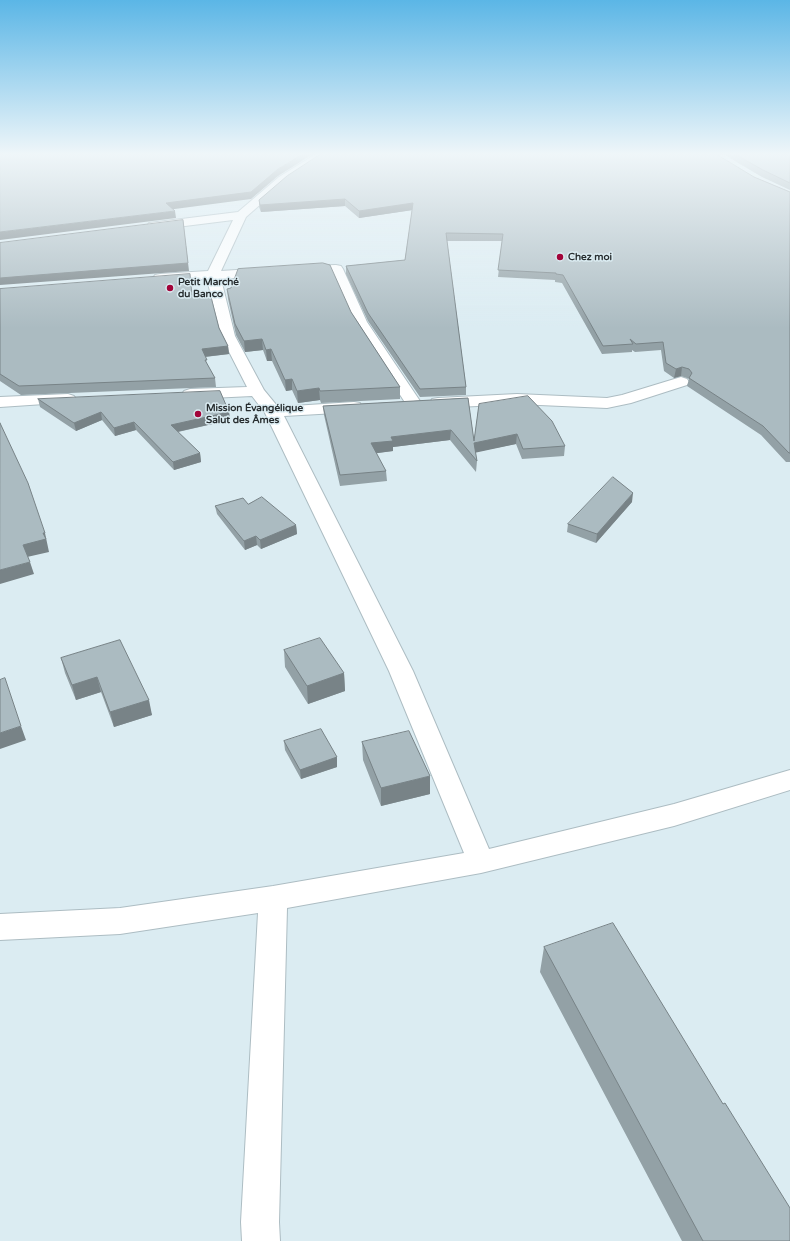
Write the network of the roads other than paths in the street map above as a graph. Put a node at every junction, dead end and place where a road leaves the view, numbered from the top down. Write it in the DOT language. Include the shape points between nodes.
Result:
graph roads {
  1 [pos="245,212"];
  2 [pos="241,215"];
  3 [pos="141,228"];
  4 [pos="213,275"];
  5 [pos="150,279"];
  6 [pos="680,382"];
  7 [pos="257,391"];
  8 [pos="171,394"];
  9 [pos="85,398"];
  10 [pos="0,402"];
  11 [pos="367,407"];
  12 [pos="273,412"];
  13 [pos="790,780"];
  14 [pos="481,862"];
  15 [pos="273,898"];
  16 [pos="0,928"];
  17 [pos="261,1241"];
  1 -- 2 [label="street"];
  2 -- 3 [label="street"];
  2 -- 4 [label="street"];
  4 -- 5 [label="street"];
  4 -- 6 [label="street" via="336,269 360,322 406,405 517,399 607,403 625,400"];
  4 -- 7 [label="street" via="228,336"];
  7 -- 8 [label="street"];
  7 -- 12 [label="street"];
  9 -- 10 [label="street"];
  11 -- 12 [label="street"];
  12 -- 14 [label="street" via="401,671"];
  13 -- 14 [label="street" via="674,815"];
  14 -- 15 [label="street"];
  15 -- 16 [label="street" via="120,921"];
  15 -- 17 [label="street"];
}
